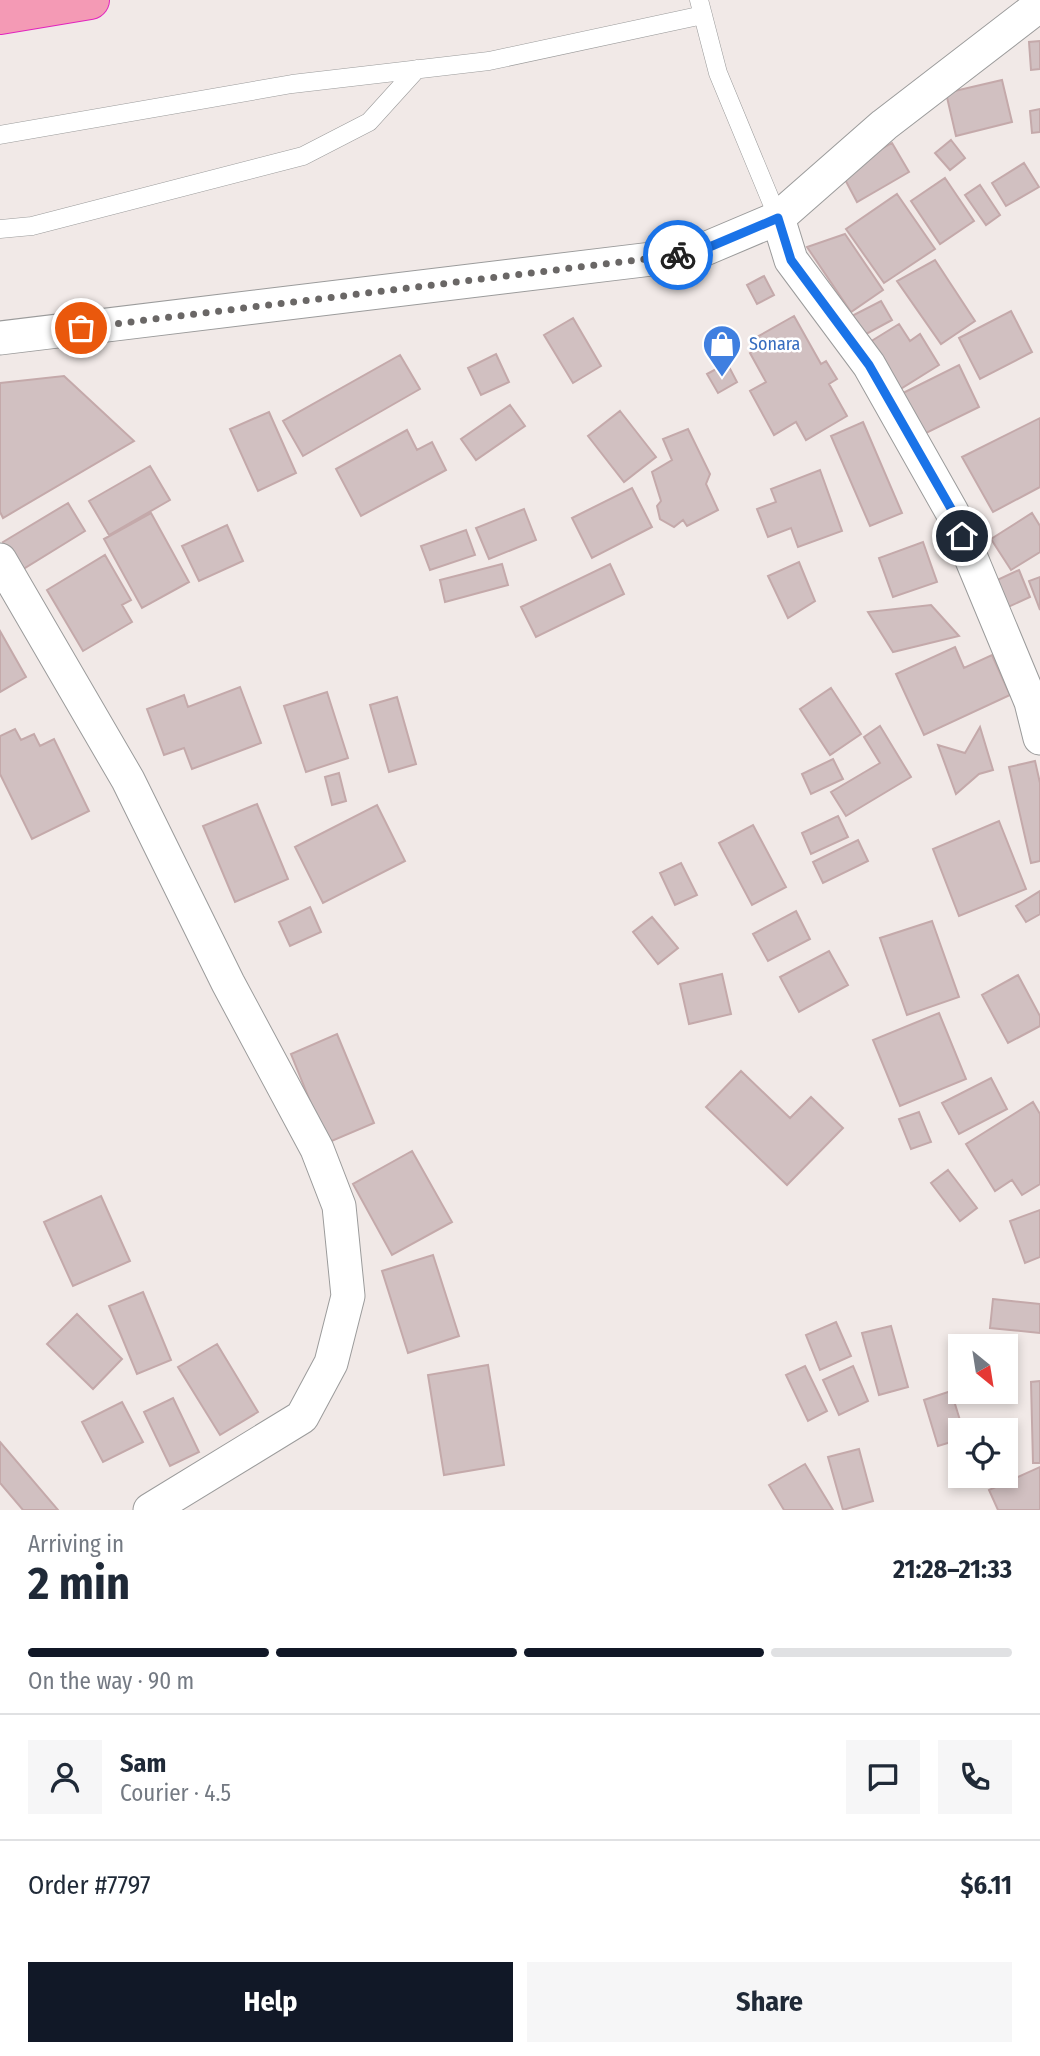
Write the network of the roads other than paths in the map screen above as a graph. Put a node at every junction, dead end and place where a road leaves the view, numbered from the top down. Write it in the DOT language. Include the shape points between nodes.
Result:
graph roads {
  1 [pos="90,0"];
  2 [pos="1040,5"];
  3 [pos="701,7"];
  4 [pos="3,13"];
  5 [pos="417,69"];
  6 [pos="0,135"];
  7 [pos="778,218"];
  8 [pos="0,229"];
  9 [pos="0,338"];
  10 [pos="0,560"];
  11 [pos="1036,704"];
  12 [pos="1040,738"];
  13 [pos="150,1510"];
  1 -- 4 [label="highway"];
  2 -- 7 [label="street" via="884,125"];
  3 -- 5 [label="lane" via="489,61"];
  3 -- 7 [label="lane" via="718,73"];
  5 -- 6 [label="lane" via="292,84"];
  5 -- 8 [label="lane" via="369,122 303,156 33,226"];
  7 -- 9 [label="street" via="693,254"];
  7 -- 11 [label="street" via="791,260 869,365 953,512"];
  10 -- 13 [label="street" via="128,780 228,983 317,1149 339,1206 348,1296 331,1363 302,1417"];
  11 -- 12 [label="street"];
}
